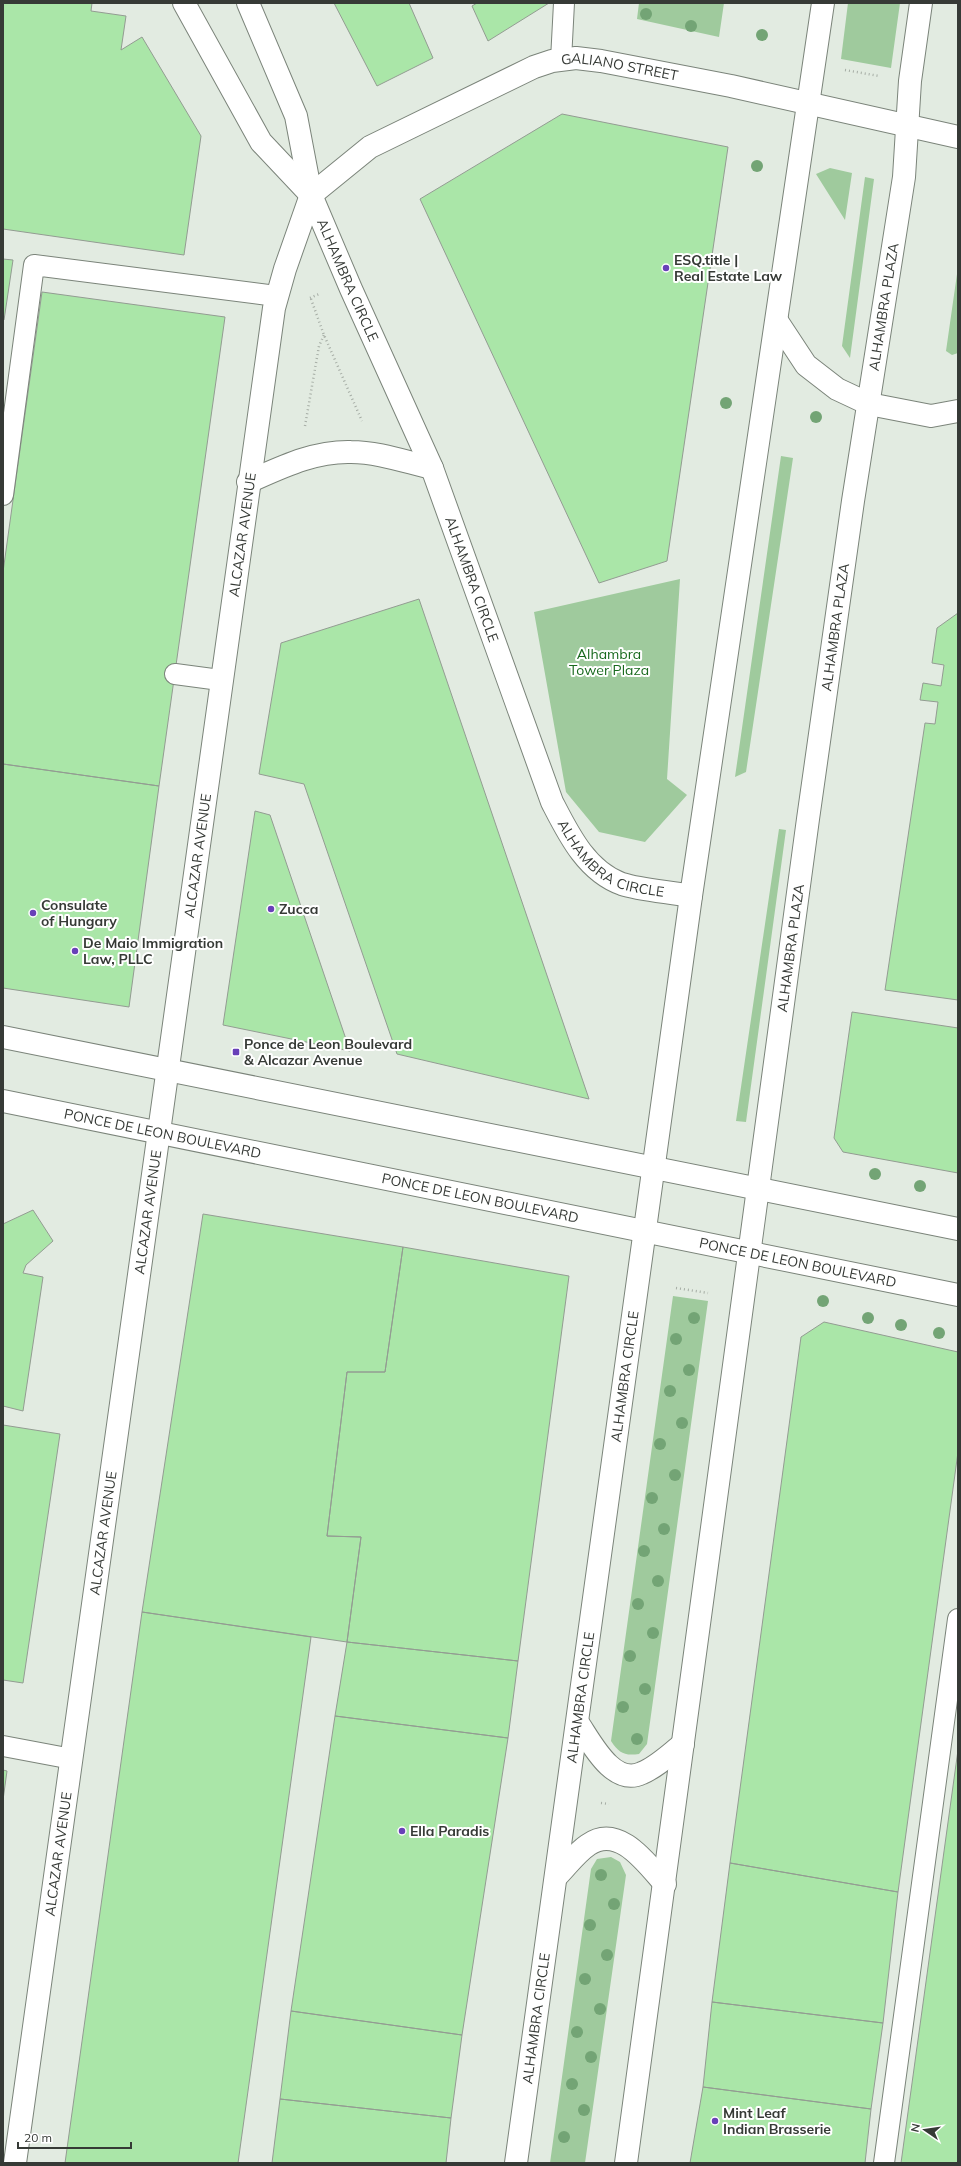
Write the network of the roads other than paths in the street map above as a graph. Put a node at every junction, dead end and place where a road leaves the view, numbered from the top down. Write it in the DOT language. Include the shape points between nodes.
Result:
graph roads {
  1 [pos="184,3"];
  2 [pos="248,3"];
  3 [pos="564,3"];
  4 [pos="823,3"];
  5 [pos="921,3"];
  6 [pos="561,60"];
  7 [pos="808,102"];
  8 [pos="908,124"];
  9 [pos="958,137"];
  10 [pos="311,194"];
  11 [pos="276,296"];
  12 [pos="777,321"];
  13 [pos="869,404"];
  14 [pos="958,411"];
  15 [pos="7,432"];
  16 [pos="432,468"];
  17 [pos="248,482"];
  18 [pos="3,495"];
  19 [pos="175,674"];
  20 [pos="220,680"];
  21 [pos="691,896"];
  22 [pos="3,1037"];
  23 [pos="168,1068"];
  24 [pos="3,1102"];
  25 [pos="159,1132"];
  26 [pos="653,1168"];
  27 [pos="757,1189"];
  28 [pos="958,1229"];
  29 [pos="644,1232"];
  30 [pos="750,1252"];
  31 [pos="958,1295"];
  32 [pos="958,1619"];
  33 [pos="578,1723"];
  34 [pos="683,1744"];
  35 [pos="3,1746"];
  36 [pos="72,1759"];
  37 [pos="557,1876"];
  38 [pos="665,1884"];
  39 [pos="15,2163"];
  40 [pos="516,2163"];
  41 [pos="626,2163"];
  42 [pos="884,2163"];
  1 -- 10 [label="street, ALHAMBRA CIRCLE" via="261,142"];
  2 -- 10 [label="street, ALHAMBRA CIRCLE" via="296,116"];
  3 -- 6 [label="lane"];
  4 -- 7 [label="street"];
  5 -- 8 [label="street, ALHAMBRA PLAZA" via="910,81"];
  6 -- 7 [label="street, GALIANO STREET" via="576,58 601,61"];
  6 -- 10 [label="street, GALIANO STREET" via="552,60 534,67 370,147"];
  7 -- 8 [label="street, GALIANO STREET"];
  7 -- 12 [label="street"];
  8 -- 9 [label="street, GALIANO STREET"];
  8 -- 13 [label="street, ALHAMBRA PLAZA" via="904,177"];
  10 -- 11 [label="street, ALCAZAR AVENUE"];
  10 -- 16 [label="street, ALHAMBRA CIRCLE"];
  11 -- 15 [label="lane" via="34,265"];
  11 -- 17 [label="street, ALCAZAR AVENUE"];
  12 -- 13 [label="street" via="806,365 837,389"];
  12 -- 21 [label="street"];
  13 -- 14 [label="street" via="931,416"];
  13 -- 27 [label="street, ALHAMBRA PLAZA"];
  15 -- 18 [label="lane"];
  16 -- 17 [label="street" via="352,452 328,453 300,460"];
  16 -- 21 [label="street, ALHAMBRA CIRCLE" via="547,789 568,833 590,862 605,875 622,884"];
  17 -- 20 [label="street, ALCAZAR AVENUE"];
  19 -- 20 [label="lane"];
  20 -- 23 [label="street, ALCAZAR AVENUE"];
  21 -- 26 [label="street"];
  22 -- 23 [label="street"];
  23 -- 25 [label="street, ALCAZAR AVENUE"];
  23 -- 26 [label="street"];
  24 -- 25 [label="street, PONCE DE LEON BOULEVARD"];
  25 -- 29 [label="street, PONCE DE LEON BOULEVARD"];
  25 -- 36 [label="street, ALCAZAR AVENUE"];
  26 -- 27 [label="street"];
  26 -- 29 [label="street"];
  27 -- 28 [label="street"];
  27 -- 30 [label="street, ALHAMBRA PLAZA"];
  29 -- 30 [label="street, PONCE DE LEON BOULEVARD"];
  29 -- 33 [label="street, ALHAMBRA CIRCLE"];
  30 -- 31 [label="street, PONCE DE LEON BOULEVARD"];
  30 -- 34 [label="street"];
  32 -- 42 [label="lane"];
  33 -- 34 [label="street" via="606,1763 619,1773 632,1776 643,1773"];
  33 -- 37 [label="street, ALHAMBRA CIRCLE"];
  34 -- 38 [label="street"];
  35 -- 36 [label="lane"];
  36 -- 39 [label="street, ALCAZAR AVENUE"];
  37 -- 38 [label="street" via="588,1845 599,1839 611,1839 625,1844 634,1851"];
  37 -- 40 [label="street, ALHAMBRA CIRCLE"];
  38 -- 41 [label="street"];
}
